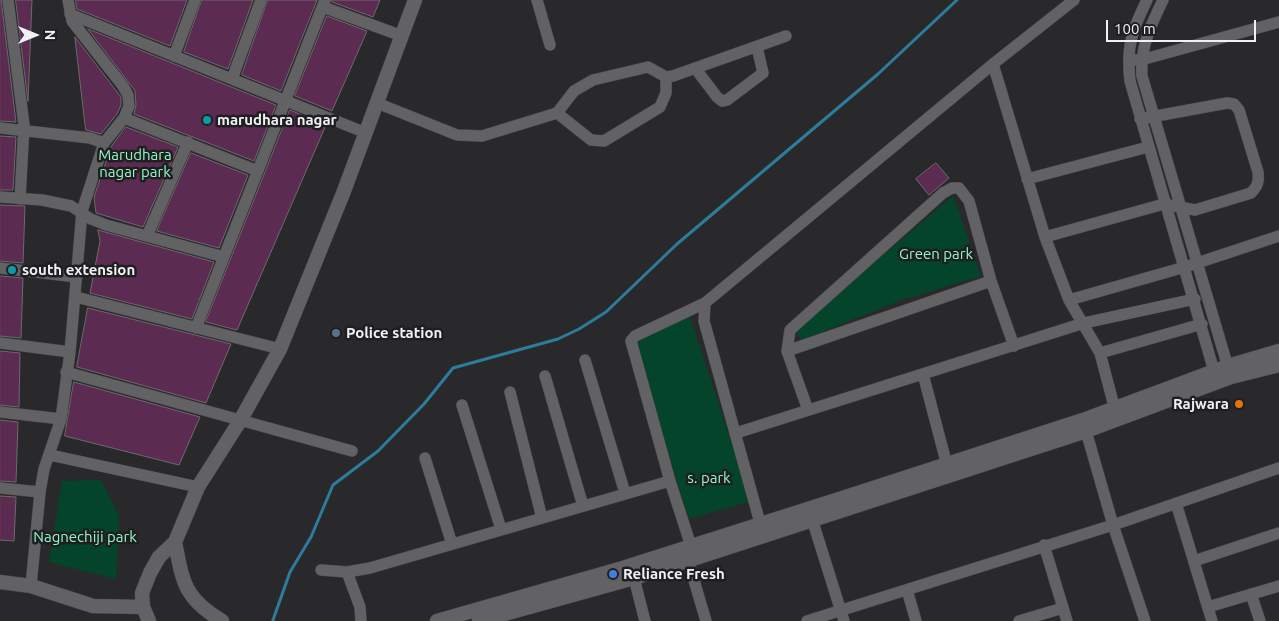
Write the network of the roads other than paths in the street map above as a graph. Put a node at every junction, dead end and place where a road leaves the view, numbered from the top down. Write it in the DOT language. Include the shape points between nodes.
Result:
graph roads {
  1 [pos="8,0"];
  2 [pos="68,0"];
  3 [pos="195,0"];
  4 [pos="261,0"];
  5 [pos="415,0"];
  6 [pos="537,0"];
  7 [pos="1074,0"];
  8 [pos="1148,0"];
  9 [pos="1163,0"];
  10 [pos="324,3"];
  11 [pos="70,14"];
  12 [pos="1279,22"];
  13 [pos="402,36"];
  14 [pos="786,36"];
  15 [pos="550,45"];
  16 [pos="757,46"];
  17 [pos="174,56"];
  18 [pos="1127,58"];
  19 [pos="1141,60"];
  20 [pos="993,64"];
  21 [pos="695,68"];
  22 [pos="666,77"];
  23 [pos="232,79"];
  24 [pos="286,101"];
  25 [pos="377,103"];
  26 [pos="557,113"];
  27 [pos="1154,115"];
  28 [pos="124,118"];
  29 [pos="1140,119"];
  30 [pos="0,128"];
  31 [pos="25,130"];
  32 [pos="366,133"];
  33 [pos="188,142"];
  34 [pos="104,143"];
  35 [pos="1148,147"];
  36 [pos="258,171"];
  37 [pos="1027,180"];
  38 [pos="0,197"];
  39 [pos="20,198"];
  40 [pos="1164,204"];
  41 [pos="1180,207"];
  42 [pos="82,212"];
  43 [pos="147,236"];
  44 [pos="1279,236"];
  45 [pos="1045,237"];
  46 [pos="224,257"];
  47 [pos="1191,265"];
  48 [pos="0,268"];
  49 [pos="77,277"];
  50 [pos="990,281"];
  51 [pos="76,298"];
  52 [pos="1194,299"];
  53 [pos="1069,300"];
  54 [pos="705,303"];
  55 [pos="1084,323"];
  56 [pos="1202,324"];
  57 [pos="196,328"];
  58 [pos="0,343"];
  59 [pos="1014,346"];
  60 [pos="280,349"];
  61 [pos="1279,350"];
  62 [pos="787,351"];
  63 [pos="70,352"];
  64 [pos="1100,353"];
  65 [pos="584,360"];
  66 [pos="1279,365"];
  67 [pos="1229,371"];
  68 [pos="66,372"];
  69 [pos="923,374"];
  70 [pos="545,376"];
  71 [pos="1216,377"];
  72 [pos="510,392"];
  73 [pos="462,405"];
  74 [pos="1114,406"];
  75 [pos="808,410"];
  76 [pos="0,412"];
  77 [pos="61,419"];
  78 [pos="240,421"];
  79 [pos="1085,425"];
  80 [pos="736,433"];
  81 [pos="352,451"];
  82 [pos="50,455"];
  83 [pos="425,458"];
  84 [pos="1279,468"];
  85 [pos="948,469"];
  86 [pos="670,481"];
  87 [pos="198,487"];
  88 [pos="0,488"];
  89 [pos="40,492"];
  90 [pos="625,494"];
  91 [pos="1176,503"];
  92 [pos="583,506"];
  93 [pos="542,518"];
  94 [pos="812,519"];
  95 [pos="1114,525"];
  96 [pos="762,529"];
  97 [pos="501,530"];
  98 [pos="1279,533"];
  99 [pos="175,542"];
  100 [pos="452,544"];
  101 [pos="1044,545"];
  102 [pos="691,546"];
  103 [pos="688,560"];
  104 [pos="1194,561"];
  105 [pos="321,570"];
  106 [pos="347,572"];
  107 [pos="634,578"];
  108 [pos="0,582"];
  109 [pos="32,586"];
  110 [pos="1279,586"];
  111 [pos="907,590"];
  112 [pos="1251,594"];
  113 [pos="142,607"];
  114 [pos="1063,608"];
  115 [pos="1208,608"];
  116 [pos="842,616"];
  117 [pos="149,621"];
  118 [pos="222,621"];
  119 [pos="361,621"];
  120 [pos="437,621"];
  121 [pos="479,621"];
  122 [pos="646,621"];
  123 [pos="706,621"];
  124 [pos="807,621"];
  125 [pos="916,621"];
  126 [pos="1019,621"];
  127 [pos="1067,621"];
  128 [pos="1145,621"];
  129 [pos="1212,621"];
  130 [pos="1260,621"];
  1 -- 31 [label="street"];
  2 -- 11 [label="street"];
  3 -- 17 [label="street"];
  4 -- 23 [label="street"];
  5 -- 13 [label="street"];
  6 -- 15 [label="street"];
  7 -- 20 [label="street"];
  8 -- 18 [label="street" via="1132,32"];
  9 -- 19 [label="street" via="1146,38"];
  10 -- 13 [label="street"];
  10 -- 24 [label="street"];
  11 -- 17 [label="street"];
  11 -- 28 [label="street" via="128,95 129,106"];
  12 -- 19 [label="street"];
  13 -- 25 [label="street"];
  14 -- 16 [label="street"];
  16 -- 21 [label="street"];
  16 -- 21 [label="street" via="763,73 728,100 717,97"];
  17 -- 23 [label="street"];
  18 -- 19 [label="street"];
  18 -- 29 [label="street"];
  19 -- 27 [label="street" via="1142,76"];
  20 -- 37 [label="street"];
  20 -- 54 [label="street"];
  21 -- 22 [label="street"];
  22 -- 26 [label="street" via="648,67 593,80 574,91"];
  22 -- 26 [label="street" via="666,93 660,107 604,141 591,140"];
  23 -- 24 [label="street"];
  24 -- 32 [label="street"];
  24 -- 36 [label="street"];
  25 -- 26 [label="street" via="469,137"];
  25 -- 32 [label="street"];
  27 -- 29 [label="street"];
  27 -- 41 [label="street"];
  27 -- 41 [label="street" via="1234,104 1239,110 1258,172 1259,180 1251,193 1195,210"];
  28 -- 33 [label="street"];
  28 -- 34 [label="street"];
  29 -- 35 [label="street"];
  30 -- 31 [label="street"];
  31 -- 34 [label="street" via="90,138"];
  31 -- 39 [label="street"];
  32 -- 60 [label="street"];
  33 -- 36 [label="street"];
  33 -- 43 [label="street"];
  34 -- 42 [label="street"];
  35 -- 37 [label="street"];
  35 -- 40 [label="street"];
  36 -- 46 [label="street"];
  37 -- 45 [label="street"];
  38 -- 39 [label="street"];
  39 -- 42 [label="street" via="71,206"];
  40 -- 41 [label="street"];
  40 -- 45 [label="street"];
  40 -- 47 [label="street"];
  41 -- 47 [label="street"];
  42 -- 43 [label="street" via="91,219"];
  42 -- 49 [label="street"];
  43 -- 46 [label="street"];
  44 -- 47 [label="street"];
  45 -- 53 [label="street"];
  46 -- 57 [label="street"];
  47 -- 52 [label="street"];
  47 -- 53 [label="street"];
  47 -- 67 [label="street"];
  48 -- 49 [label="street"];
  49 -- 51 [label="street"];
  50 -- 59 [label="street"];
  50 -- 62 [label="street"];
  50 -- 62 [label="street" via="969,201 958,188 952,188 790,330"];
  51 -- 57 [label="street"];
  51 -- 63 [label="street"];
  52 -- 55 [label="street"];
  52 -- 56 [label="street"];
  53 -- 55 [label="street"];
  54 -- 80 [label="street" via="704,322"];
  54 -- 86 [label="street" via="635,336 631,341"];
  55 -- 59 [label="street"];
  55 -- 64 [label="street"];
  56 -- 64 [label="street"];
  56 -- 71 [label="street"];
  57 -- 60 [label="street"];
  58 -- 63 [label="street"];
  59 -- 69 [label="street"];
  60 -- 78 [label="street"];
  61 -- 67 [label="street"];
  62 -- 75 [label="street"];
  63 -- 68 [label="street"];
  64 -- 74 [label="street"];
  65 -- 90 [label="street"];
  66 -- 67 [label="street"];
  67 -- 71 [label="street"];
  68 -- 77 [label="street"];
  68 -- 78 [label="street"];
  69 -- 75 [label="street"];
  69 -- 85 [label="street"];
  70 -- 92 [label="street"];
  71 -- 74 [label="street"];
  71 -- 79 [label="street"];
  72 -- 93 [label="street"];
  73 -- 97 [label="street"];
  74 -- 79 [label="street"];
  75 -- 80 [label="street"];
  76 -- 77 [label="street"];
  77 -- 82 [label="street"];
  78 -- 81 [label="street"];
  78 -- 87 [label="street"];
  79 -- 85 [label="street"];
  79 -- 95 [label="street"];
  80 -- 96 [label="street"];
  82 -- 87 [label="street"];
  82 -- 89 [label="street"];
  83 -- 100 [label="street"];
  84 -- 91 [label="street"];
  85 -- 94 [label="street"];
  85 -- 96 [label="street"];
  86 -- 90 [label="street"];
  86 -- 102 [label="street"];
  87 -- 99 [label="street"];
  88 -- 89 [label="street"];
  89 -- 109 [label="street"];
  90 -- 92 [label="street"];
  91 -- 95 [label="street"];
  91 -- 104 [label="street"];
  92 -- 93 [label="street"];
  93 -- 97 [label="street"];
  94 -- 96 [label="street"];
  94 -- 116 [label="street"];
  95 -- 101 [label="street"];
  95 -- 128 [label="street"];
  96 -- 102 [label="street"];
  96 -- 103 [label="street"];
  97 -- 100 [label="street"];
  98 -- 104 [label="street"];
  99 -- 113 [label="street" via="159,557 150,572 142,593"];
  99 -- 118 [label="street" via="188,592 205,611"];
  100 -- 106 [label="street"];
  101 -- 111 [label="street"];
  101 -- 114 [label="street"];
  102 -- 120 [label="street"];
  103 -- 107 [label="street"];
  103 -- 123 [label="street"];
  104 -- 115 [label="street"];
  105 -- 106 [label="street"];
  106 -- 119 [label="street" via="360,607"];
  107 -- 121 [label="street"];
  107 -- 122 [label="street"];
  108 -- 109 [label="street"];
  109 -- 113 [label="street" via="93,606"];
  110 -- 112 [label="street"];
  111 -- 116 [label="street"];
  111 -- 125 [label="street"];
  112 -- 115 [label="street"];
  112 -- 130 [label="street"];
  113 -- 117 [label="street"];
  114 -- 126 [label="street"];
  114 -- 127 [label="street"];
  115 -- 129 [label="street"];
  116 -- 124 [label="street"];
}
